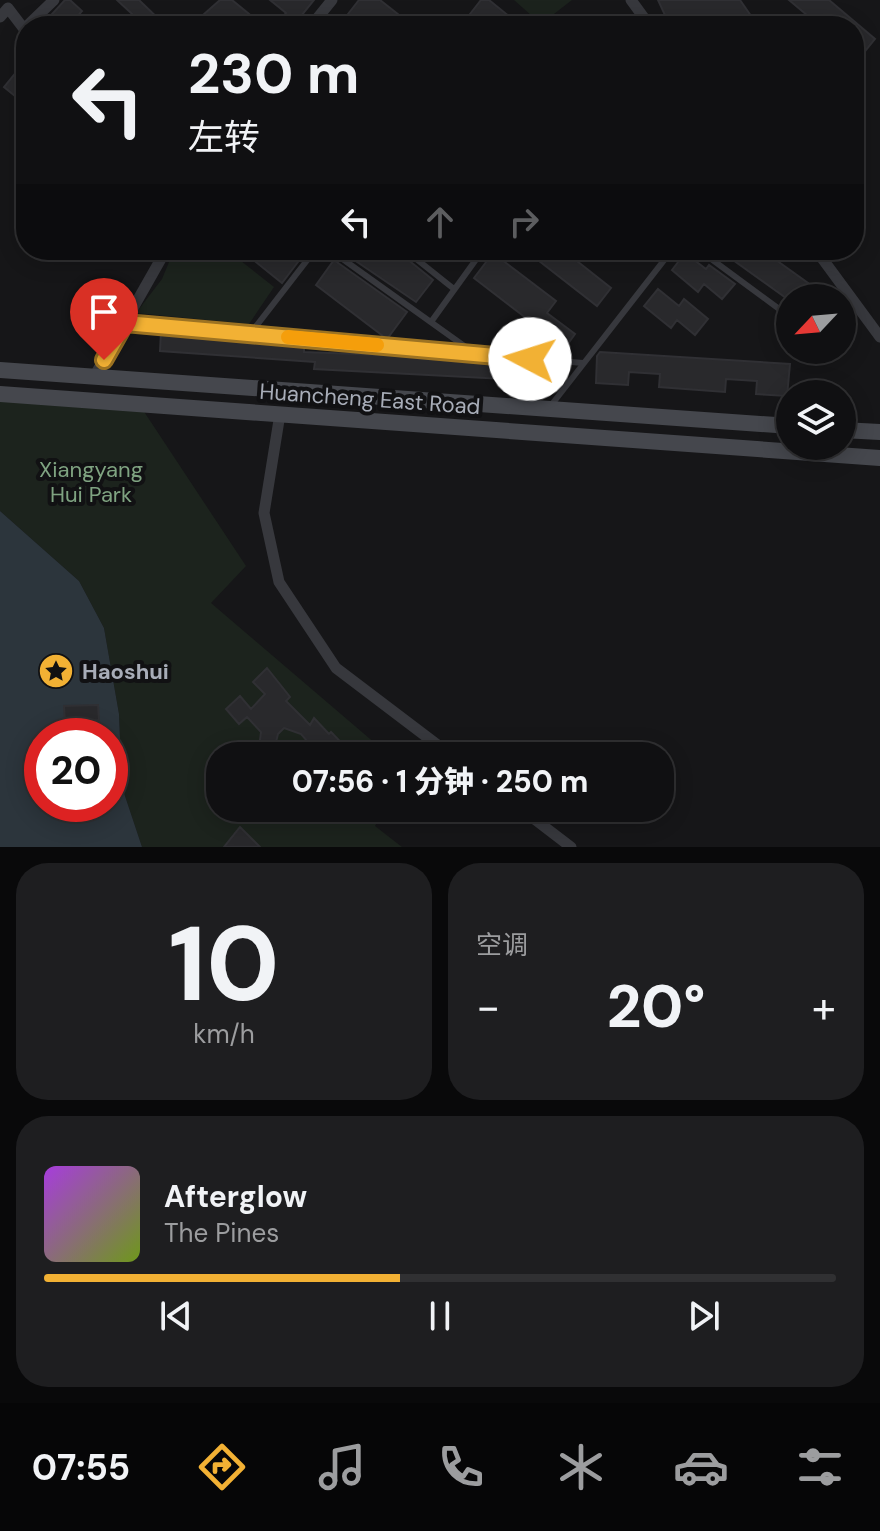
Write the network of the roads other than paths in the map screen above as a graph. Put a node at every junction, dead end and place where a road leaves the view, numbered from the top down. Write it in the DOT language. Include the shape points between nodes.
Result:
graph roads {
  1 [pos="54,0"];
  2 [pos="332,0"];
  3 [pos="37,16"];
  4 [pos="319,16"];
  5 [pos="0,17"];
  6 [pos="16,18"];
  7 [pos="160,260"];
  8 [pos="307,260"];
  9 [pos="344,260"];
  10 [pos="418,260"];
  11 [pos="476,260"];
  12 [pos="664,260"];
  13 [pos="713,260"];
  14 [pos="823,260"];
  15 [pos="454,289"];
  16 [pos="776,307"];
  17 [pos="431,322"];
  18 [pos="125,323"];
  19 [pos="250,334"];
  20 [pos="880,337"];
  21 [pos="476,354"];
  22 [pos="583,363"];
  23 [pos="0,370"];
  24 [pos="94,377"];
  25 [pos="0,394"];
  26 [pos="547,409"];
  27 [pos="280,414"];
  28 [pos="776,425"];
  29 [pos="856,431"];
  30 [pos="880,432"];
  31 [pos="880,458"];
  32 [pos="434,742"];
  33 [pos="538,822"];
  34 [pos="571,847"];
  1 -- 3 [label="street"];
  2 -- 4 [label="street"];
  5 -- 6 [label="street" via="8,8"];
  7 -- 18 [label="street"];
  8 -- 19 [label="lane"];
  9 -- 17 [label="lane"];
  10 -- 15 [label="lane"];
  11 -- 15 [label="lane"];
  12 -- 22 [label="lane"];
  13 -- 16 [label="lane"];
  14 -- 20 [label="street"];
  15 -- 17 [label="lane"];
  17 -- 21 [label="lane"];
  18 -- 19 [label="lane"];
  18 -- 24 [label="street"];
  19 -- 21 [label="lane"];
  21 -- 22 [label="lane"];
  22 -- 26 [label="lane"];
  23 -- 24 [label="main road, Huancheng East Road"];
  24 -- 26 [label="main road, Huancheng East Road"];
  25 -- 27 [label="main road, Huancheng East Road"];
  26 -- 28 [label="main road, Huancheng East Road"];
  27 -- 31 [label="main road, Huancheng East Road"];
  27 -- 32 [label="street" via="264,513 279,582 336,668"];
  29 -- 30 [label="main road"];
  33 -- 34 [label="street"];
}
